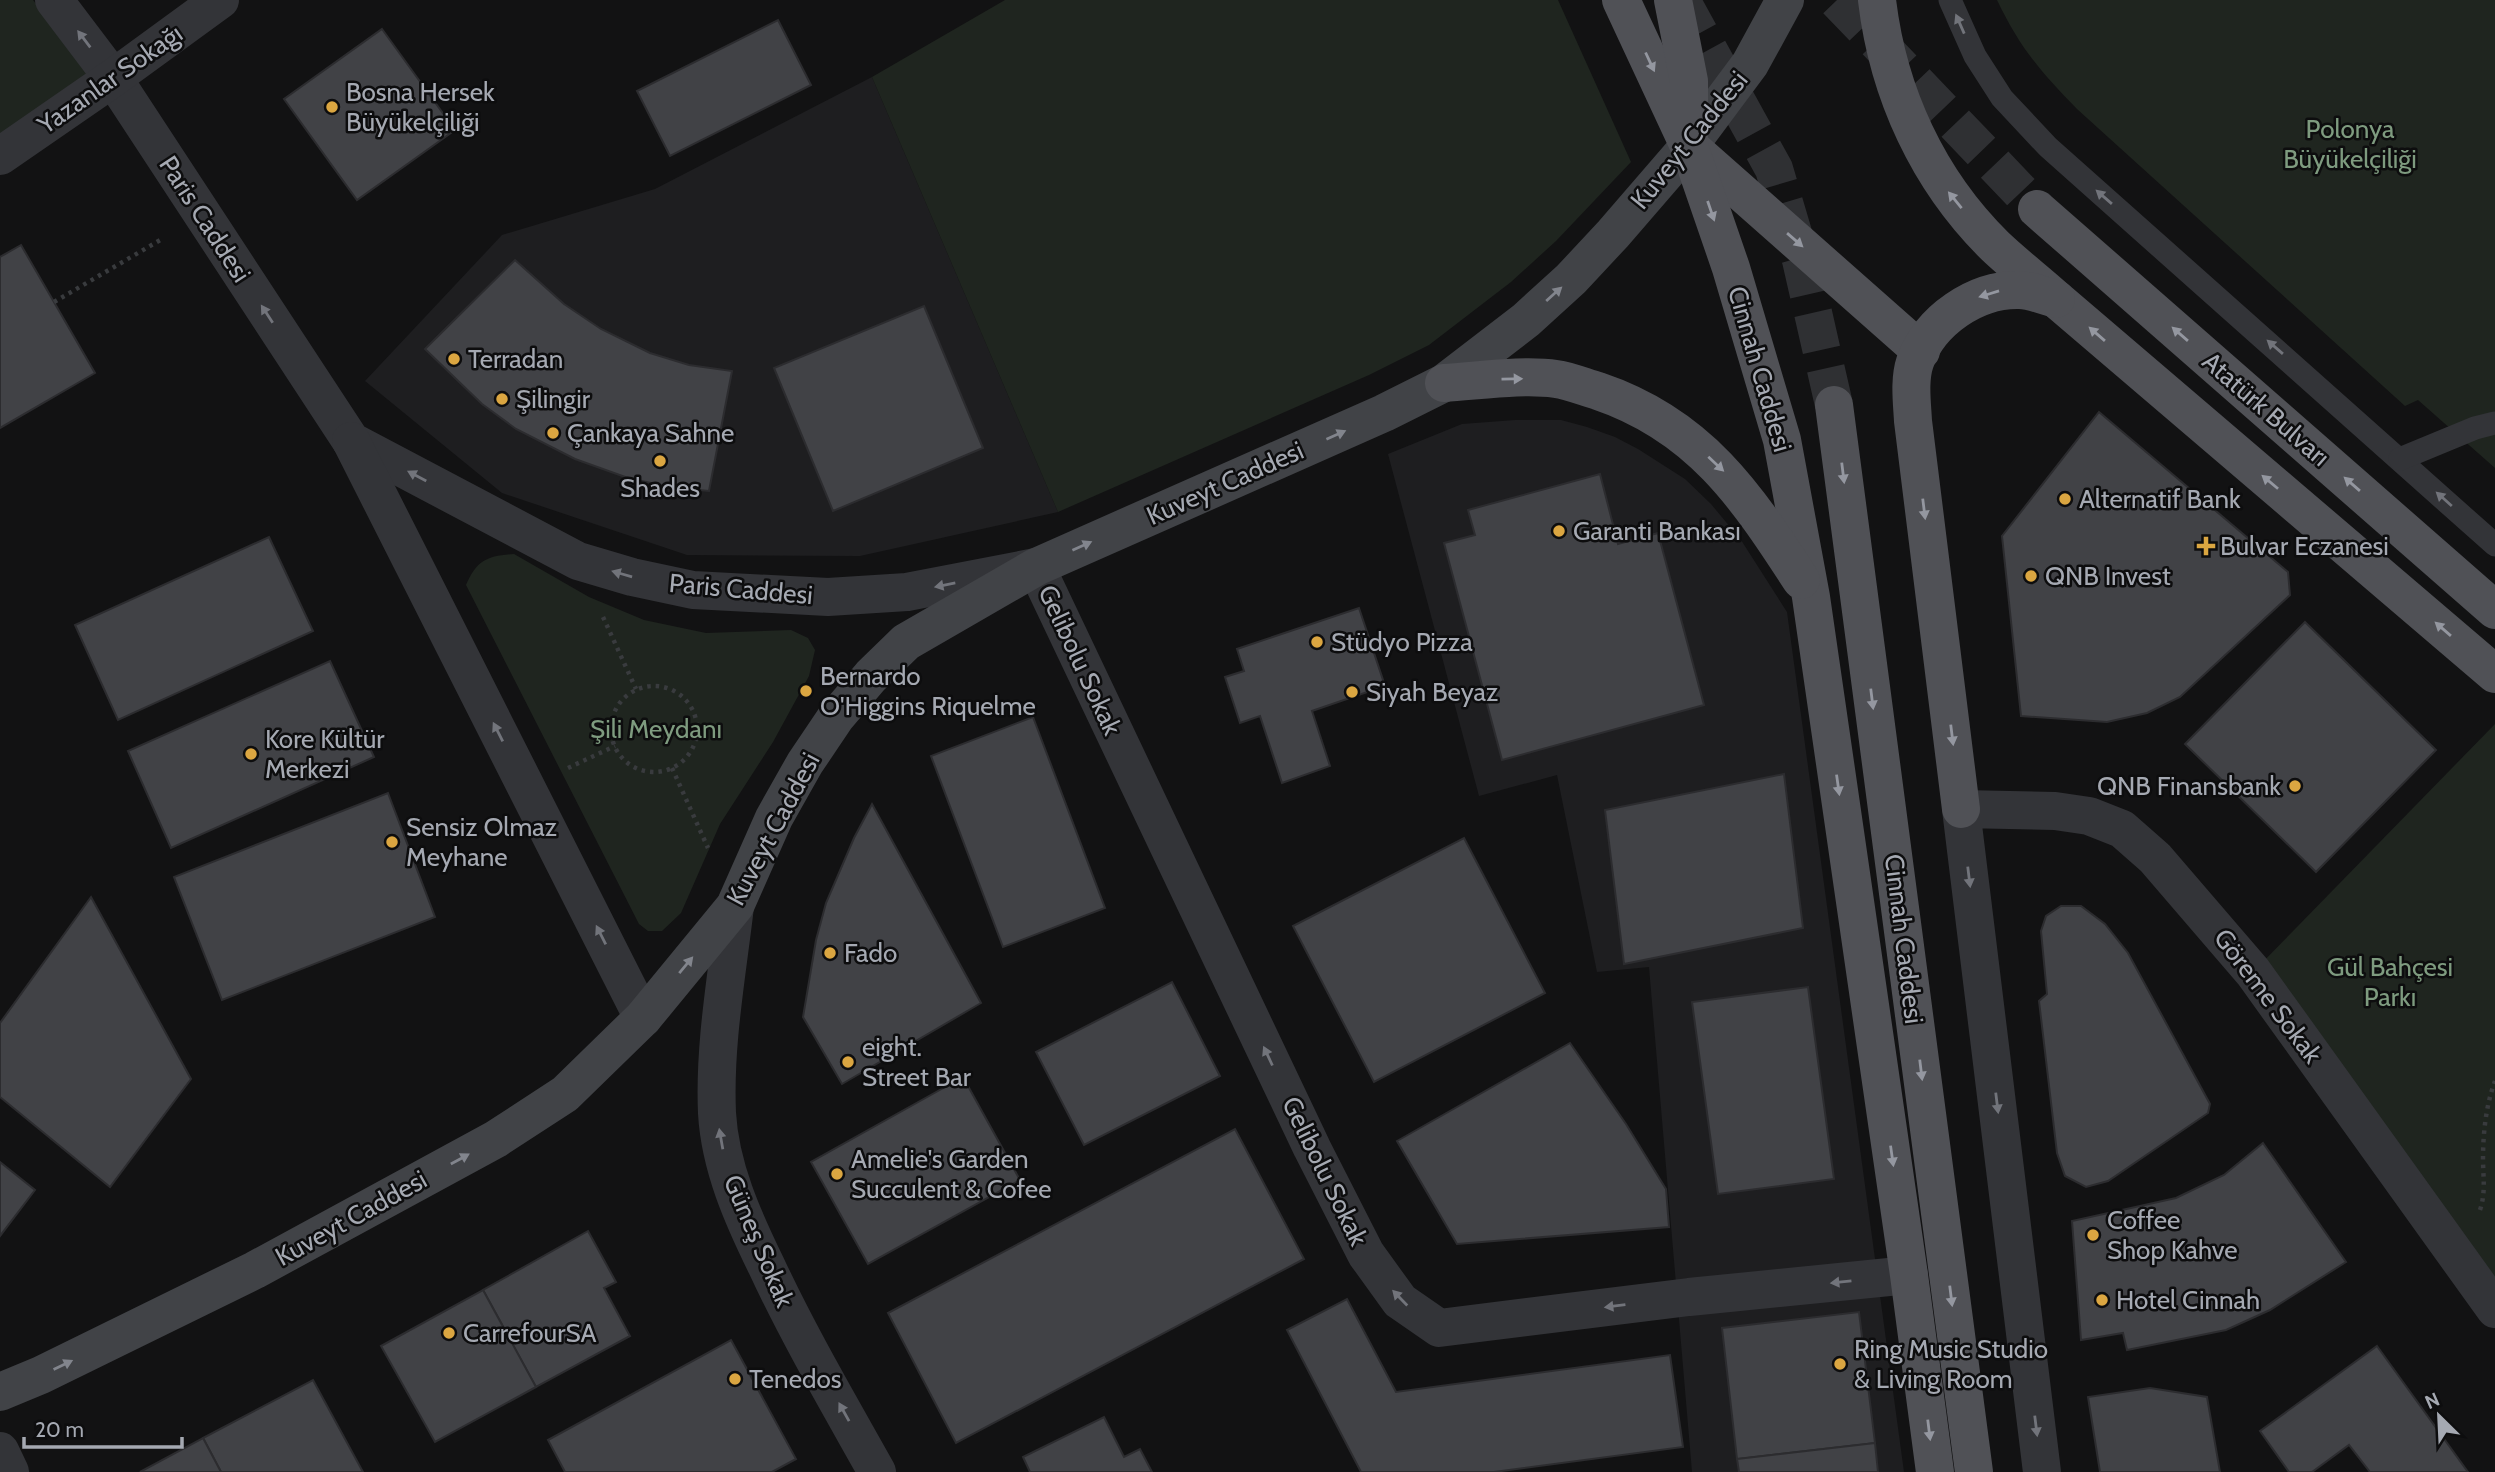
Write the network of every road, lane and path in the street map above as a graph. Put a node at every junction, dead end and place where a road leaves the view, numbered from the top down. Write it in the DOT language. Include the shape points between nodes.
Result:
graph roads {
  1 [pos="54,0"];
  2 [pos="220,0"];
  3 [pos="1620,0"];
  4 [pos="1673,0"];
  5 [pos="1785,0"];
  6 [pos="1877,0"];
  7 [pos="1950,0"];
  8 [pos="113,78"];
  9 [pos="1689,146"];
  10 [pos="0,156"];
  11 [pos="2037,208"];
  12 [pos="202,215"];
  13 [pos="2056,299"];
  14 [pos="54,302"];
  15 [pos="1921,351"];
  16 [pos="1444,383"];
  17 [pos="1834,405"];
  18 [pos="2495,423"];
  19 [pos="351,441"];
  20 [pos="2400,459"];
  21 [pos="2495,545"];
  22 [pos="578,561"];
  23 [pos="1036,567"];
  24 [pos="1811,597"];
  25 [pos="2495,610"];
  26 [pos="2495,674"];
  27 [pos="636,689"];
  28 [pos="672,768"];
  29 [pos="1961,809"];
  30 [pos="735,906"];
  31 [pos="643,1018"];
  32 [pos="2495,1081"];
  33 [pos="2447,1241"];
  34 [pos="1909,1275"];
  35 [pos="2495,1309"];
  36 [pos="0,1392"];
  37 [pos="0,1451"];
  38 [pos="10,1472"];
  39 [pos="877,1472"];
  40 [pos="1935,1472"];
  41 [pos="1974,1472"];
  42 [pos="2042,1472"];
  8 -- 1 [label="street, Paris Caddesi, one-way"];
  2 -- 8 [label="street, Yazanlar Sokağı"];
  3 -- 9 [label="main road, one-way"];
  4 -- 9 [label="main road" via="1689,81"];
  5 -- 9 [label="main road, Kuveyt Caddesi" via="1750,64"];
  13 -- 6 [label="main road, Atatürk Bulvarı, one-way" via="1995,246 1944,186 1900,101"];
  20 -- 7 [label="lane, one-way" via="2048,147 2002,98 1975,56"];
  8 -- 10 [label="street, Yazanlar Sokağı"];
  8 -- 12 [label="street, Paris Caddesi"];
  9 -- 15 [label="main road, one-way"];
  16 -- 9 [label="main road, Kuveyt Caddesi, one-way" via="1571,279"];
  9 -- 24 [label="main road, Cinnah Caddesi, one-way" via="1779,429"];
  25 -- 11 [label="main road, Atatürk Bulvarı, one-way"];
  12 -- 14 [label="path"];
  19 -- 12 [label="street, Paris Caddesi, one-way"];
  13 -- 15 [label="main road, one-way" via="2023,290 1979,297 1955,310"];
  26 -- 13 [label="main road, Atatürk Bulvarı, one-way"];
  15 -- 29 [label="main road, one-way" via="1911,387 1913,421"];
  23 -- 16 [label="main road, Kuveyt Caddesi, one-way"];
  16 -- 24 [label="main road, one-way" via="1556,379 1618,398 1661,422 1726,474 1758,514"];
  17 -- 41 [label="main road, Cinnah Caddesi, one-way"];
  18 -- 20 [label="lane"];
  22 -- 19 [label="street, Paris Caddesi, one-way"];
  31 -- 19 [label="street, Paris Caddesi, one-way"];
  21 -- 20 [label="lane, one-way"];
  23 -- 22 [label="street, Paris Caddesi, one-way" via="907,592 828,597 693,590"];
  22 -- 27 [label="path"];
  23 -- 30 [label="main road, Kuveyt Caddesi" via="906,642 871,676 805,762"];
  34 -- 23 [label="street, Gelibolu Sokak, one-way" via="1439,1328 1400,1301 1366,1254 1312,1148"];
  24 -- 34 [label="main road, Cinnah Caddesi, one-way"];
  27 -- 28 [label="path" via="669,688 693,710 694,743"];
  27 -- 28 [label="path" via="622,699 613,714 610,730 615,746 624,760 639,769"];
  28 -- 30 [label="path"];
  29 -- 33 [label="street, Göreme Sokak" via="2089,816 2122,830 2155,858 2253,972"];
  29 -- 42 [label="street, one-way"];
  31 -- 30 [label="main road, Kuveyt Caddesi, one-way"];
  39 -- 30 [label="street, Güneş Sokak, one-way" via="788,1311 732,1185 718,1116 717,1061"];
  36 -- 31 [label="main road, Kuveyt Caddesi, one-way" via="255,1270 496,1139 565,1094"];
  32 -- 33 [label="path" via="2484,1135 2481,1209"];
  33 -- 35 [label="street, Göreme Sokak"];
  34 -- 40 [label="main road, Cinnah Caddesi, one-way"];
  37 -- 38 [label="street"];
}
